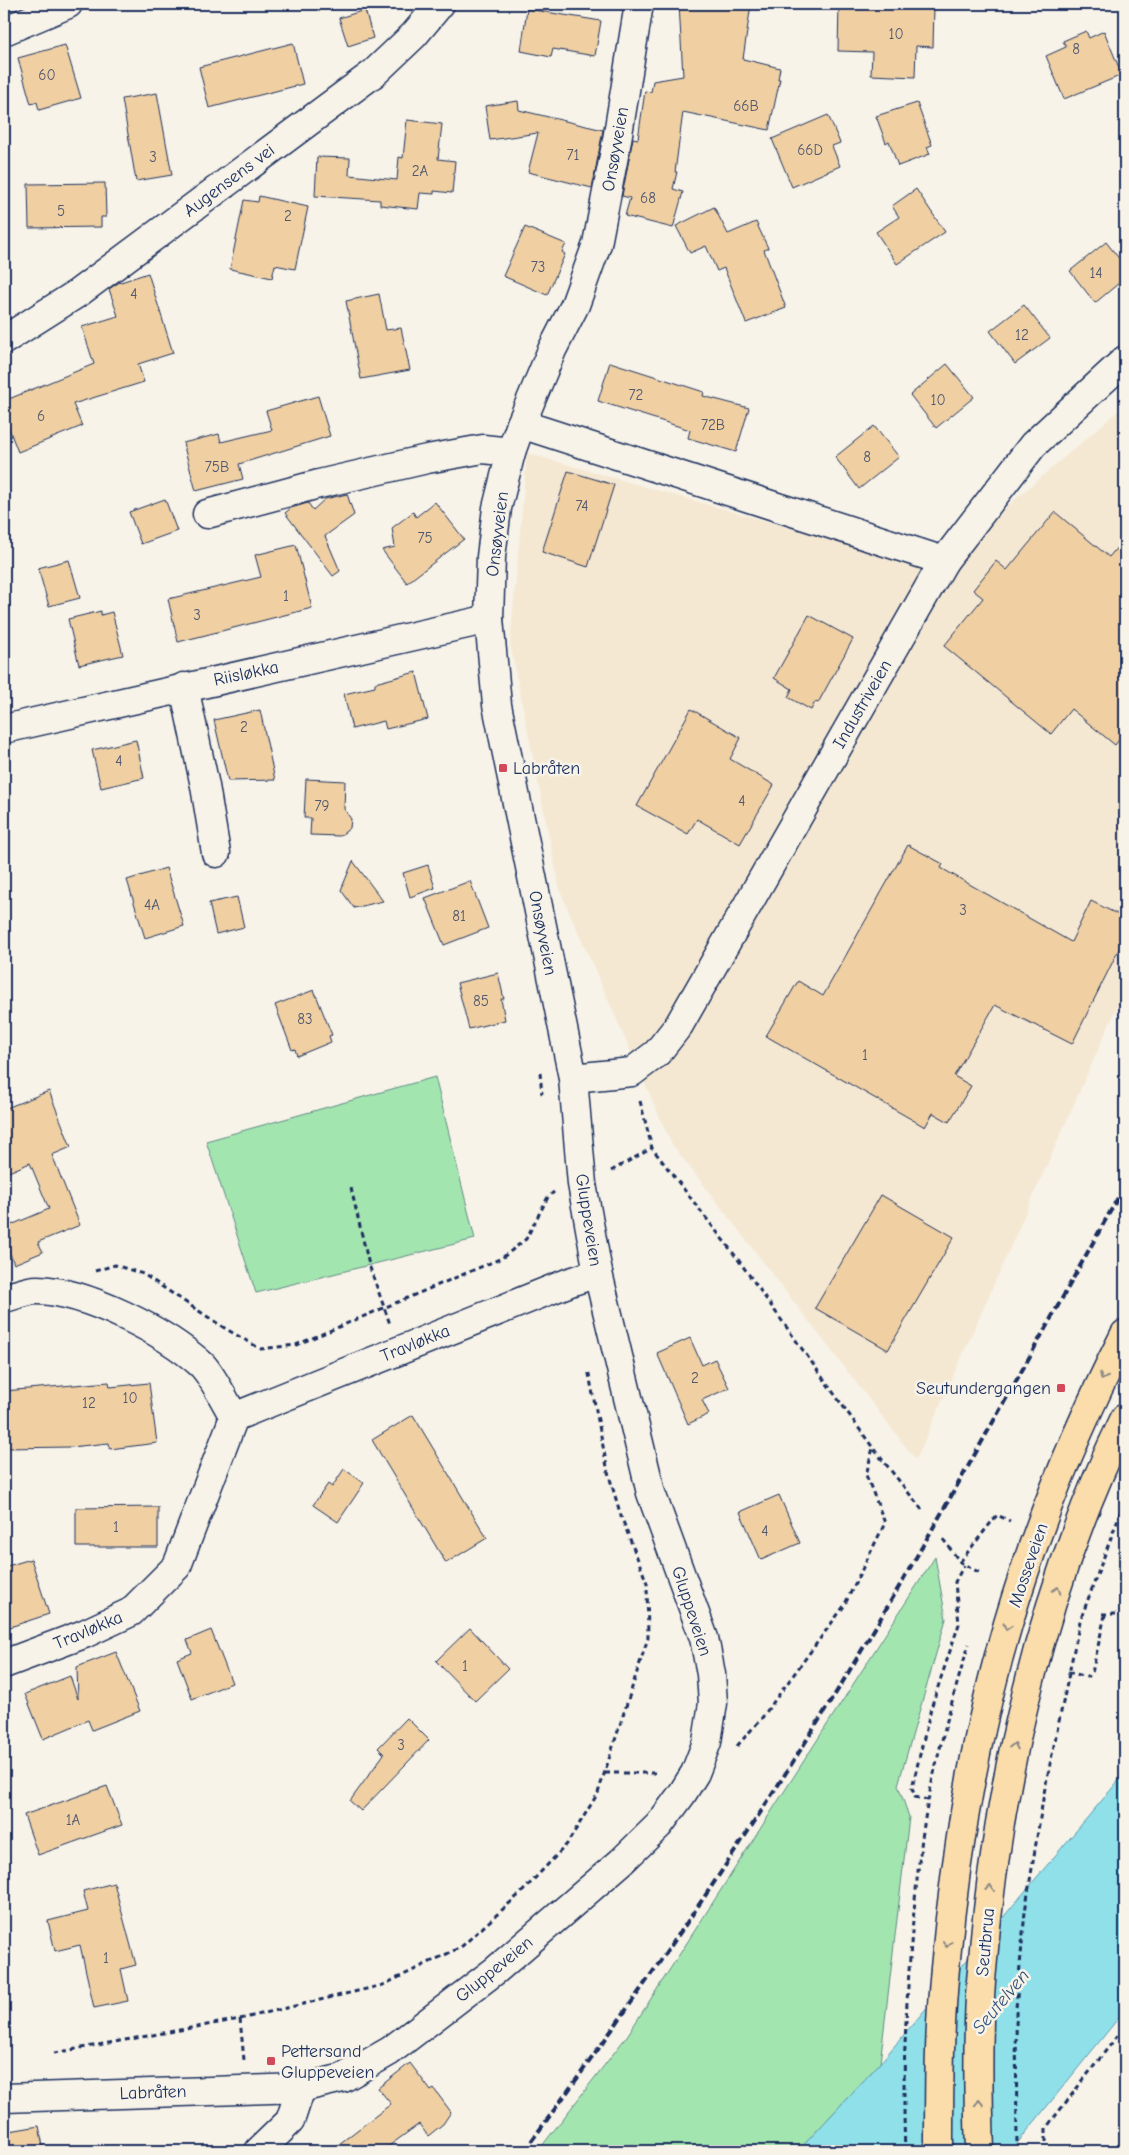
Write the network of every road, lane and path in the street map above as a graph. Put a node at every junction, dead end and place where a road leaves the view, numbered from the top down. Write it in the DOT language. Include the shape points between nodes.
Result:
graph roads {
  1 [pos="68,4"];
  2 [pos="440,4"];
  3 [pos="640,4"];
  4 [pos="4,31"];
  5 [pos="4,340"];
  6 [pos="1125,360"];
  7 [pos="521,424"];
  8 [pos="511,452"];
  9 [pos="207,514"];
  10 [pos="944,560"];
  11 [pos="489,619"];
  12 [pos="184,687"];
  13 [pos="4,729"];
  14 [pos="216,853"];
  15 [pos="632,1072"];
  16 [pos="573,1078"];
  17 [pos="652,1148"];
  18 [pos="608,1172"];
  19 [pos="351,1188"];
  20 [pos="557,1190"];
  21 [pos="598,1273"];
  22 [pos="88,1274"];
  23 [pos="4,1298"];
  24 [pos="384,1308"];
  25 [pos="1125,1334"];
  26 [pos="399,1350"];
  27 [pos="588,1365"];
  28 [pos="234,1417"];
  29 [pos="1125,1418"];
  30 [pos="873,1448"];
  31 [pos="1125,1500"];
  32 [pos="923,1511"];
  33 [pos="1010,1520"];
  34 [pos="943,1539"];
  35 [pos="960,1562"];
  36 [pos="964,1565"];
  37 [pos="982,1574"];
  38 [pos="1125,1608"];
  39 [pos="4,1664"];
  40 [pos="1068,1672"];
  41 [pos="732,1751"];
  42 [pos="695,1772"];
  43 [pos="605,1773"];
  44 [pos="1005,1794"];
  45 [pos="928,1800"];
  46 [pos="965,1809"];
  47 [pos="924,1825"];
  48 [pos="240,2018"];
  49 [pos="1125,2026"];
  50 [pos="54,2053"];
  51 [pos="301,2088"];
  52 [pos="246,2089"];
  53 [pos="4,2098"];
  54 [pos="259,2151"];
  55 [pos="905,2151"];
  56 [pos="939,2151"];
  57 [pos="980,2151"];
  58 [pos="1016,2151"];
  59 [pos="1046,2151"];
  1 -- 4 [label="street"];
  2 -- 5 [label="street, Augensens vei" via="414,35 374,73 78,293"];
  3 -- 7 [label="street, Onsøyveien" via="597,244 575,305"];
  6 -- 10 [label="street, Industriveien" via="1033,445"];
  7 -- 8 [label="street, Onsøyveien"];
  7 -- 10 [label="street"];
  8 -- 9 [label="street" via="483,449 427,459"];
  8 -- 11 [label="street, Onsøyveien" via="497,508"];
  10 -- 15 [label="street, Industriveien" via="679,1024 657,1053"];
  11 -- 12 [label="street, Riisløkka"];
  11 -- 16 [label="street, Onsøyveien" via="497,705"];
  12 -- 13 [label="street, Riisløkka"];
  12 -- 14 [label="street"];
  15 -- 16 [label="street"];
  15 -- 17 [label="path"];
  16 -- 21 [label="street, Gluppeveien" via="582,1184"];
  17 -- 18 [label="path"];
  17 -- 30 [label="path" via="737,1258"];
  19 -- 24 [label="path" via="369,1265"];
  20 -- 24 [label="path" via="548,1197 526,1239 502,1258"];
  21 -- 26 [label="street, Travløkka"];
  21 -- 42 [label="street, Gluppeveien" via="651,1493 708,1656 713,1703 707,1742"];
  22 -- 24 [label="path" via="115,1266 143,1274 226,1330 262,1349 296,1345"];
  23 -- 28 [label="street" via="35,1290 66,1293 160,1334 203,1366"];
  24 -- 26 [label="path"];
  25 -- 46 [label="highway, Mosseveien, one-way" via="1069,1453 1024,1573 989,1695"];
  26 -- 28 [label="street, Travløkka"];
  27 -- 43 [label="path" via="608,1472 648,1583 648,1638"];
  28 -- 39 [label="street, Travløkka" via="177,1566 131,1612 84,1634"];
  44 -- 29 [label="highway, Mosseveien, one-way" via="1048,1617 1091,1497"];
  30 -- 32 [label="path"];
  30 -- 41 [label="path" via="866,1475 885,1523 844,1606"];
  31 -- 40 [label="path" via="1080,1621"];
  33 -- 35 [label="path" via="997,1515"];
  34 -- 35 [label="path"];
  35 -- 36 [label="path"];
  36 -- 37 [label="path"];
  36 -- 45 [label="path" via="955,1582 959,1624 931,1708 912,1788 915,1797"];
  38 -- 40 [label="path" via="1116,1614 1103,1615 1092,1673 1088,1678"];
  40 -- 58 [label="path" via="1025,1912 1016,2008"];
  42 -- 43 [label="path"];
  42 -- 51 [label="street, Gluppeveien" via="659,1826 496,1970 390,2051 343,2078"];
  43 -- 48 [label="path" via="598,1793 567,1844 523,1891 461,1947 383,1985"];
  57 -- 44 [label="highway, Seutbrua, one-way" via="981,1982 994,1860"];
  46 -- 56 [label="highway, Seutbrua, one-way" via="944,1971"];
  47 -- 55 [label="path" via="910,1961 903,2099"];
  48 -- 50 [label="path"];
  48 -- 52 [label="path"];
  49 -- 59 [label="path" via="1046,2128"];
  51 -- 52 [label="street, Labråten"];
  51 -- 54 [label="street" via="290,2121"];
  52 -- 53 [label="street, Labråten"];
}
